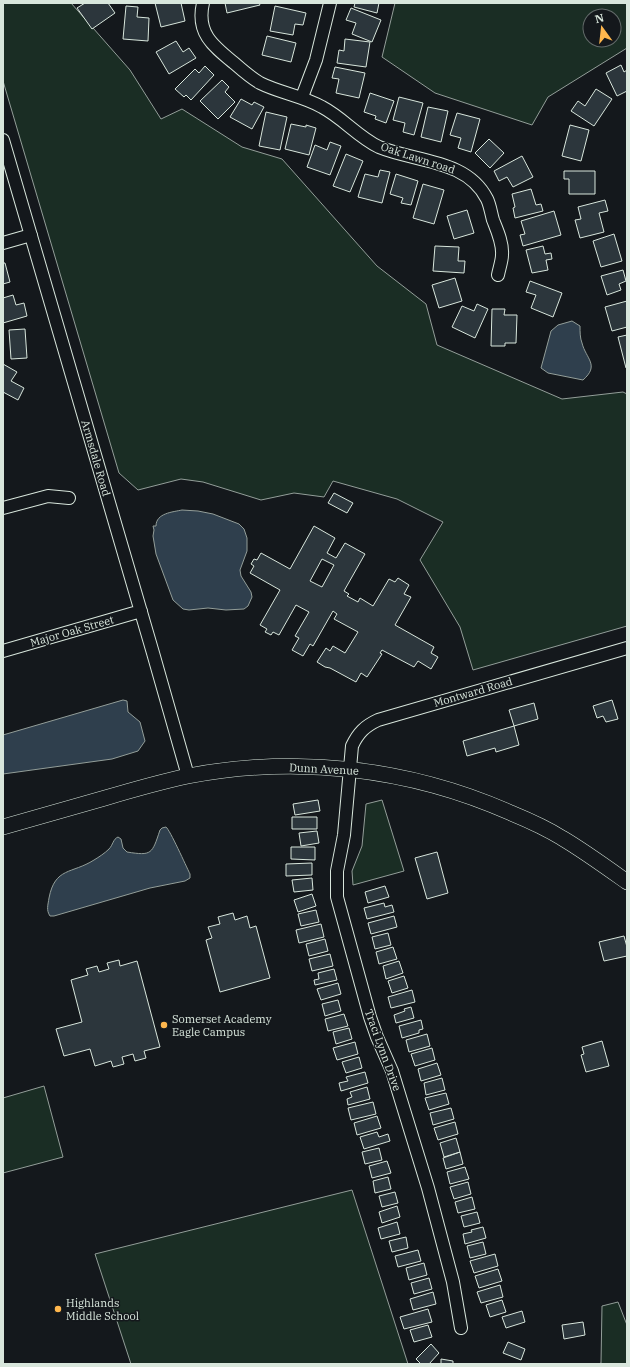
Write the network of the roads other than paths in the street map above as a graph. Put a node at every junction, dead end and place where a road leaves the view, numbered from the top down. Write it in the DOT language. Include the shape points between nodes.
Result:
graph roads {
  1 [pos="203,3"];
  2 [pos="330,3"];
  3 [pos="302,97"];
  4 [pos="3,140"];
  5 [pos="31,235"];
  6 [pos="3,243"];
  7 [pos="498,275"];
  8 [pos="69,498"];
  9 [pos="3,508"];
  10 [pos="141,611"];
  11 [pos="627,648"];
  12 [pos="3,651"];
  13 [pos="349,769"];
  14 [pos="188,776"];
  15 [pos="3,827"];
  16 [pos="627,882"];
  17 [pos="462,1328"];
  1 -- 3 [label="street, Oak Lawn road" via="202,23 206,36 213,46 261,83"];
  2 -- 3 [label="street" via="316,60"];
  3 -- 7 [label="street, Oak Lawn road" via="323,107 378,146 444,165 469,178 487,199 501,244"];
  4 -- 5 [label="street, Armsdale Road"];
  5 -- 6 [label="street"];
  5 -- 10 [label="street, Armsdale Road"];
  8 -- 9 [label="street" via="48,496"];
  10 -- 12 [label="street, Major Oak Street"];
  10 -- 14 [label="street, Armsdale Road"];
  11 -- 13 [label="street, Montward Road" via="378,720 357,736 352,746"];
  13 -- 14 [label="main road, Dunn Avenue" via="266,767"];
  13 -- 16 [label="main road, Dunn Avenue" via="426,784 496,806 561,837"];
  13 -- 17 [label="street, Traci Lynn Drive" via="344,835 337,871 337,897 370,1017 392,1071 428,1188 453,1282"];
  14 -- 15 [label="main road, Dunn Avenue"];
}
